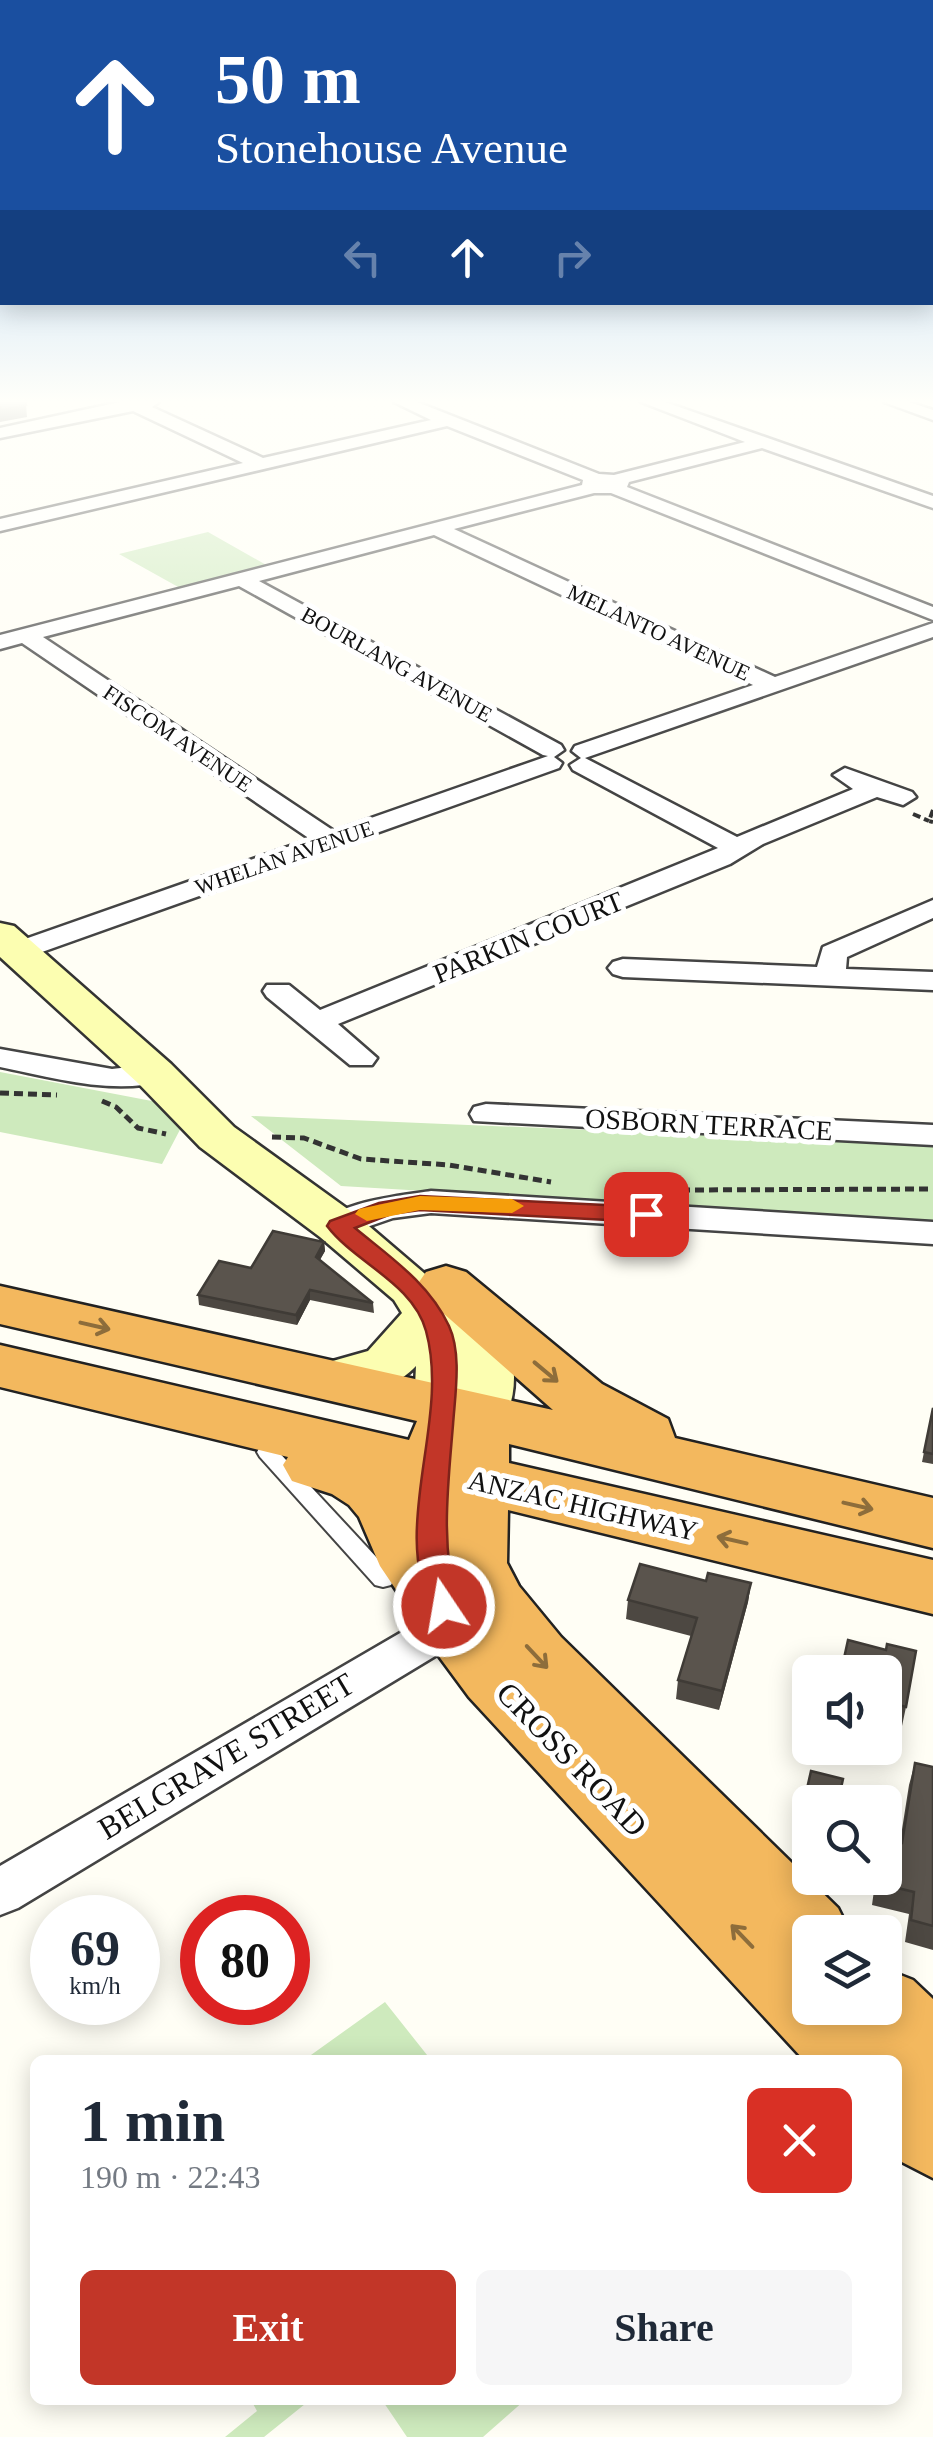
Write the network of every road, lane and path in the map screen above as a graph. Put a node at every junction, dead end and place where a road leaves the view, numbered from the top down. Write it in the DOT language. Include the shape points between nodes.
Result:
graph roads {
  1 [pos="36,516"];
  2 [pos="482,516"];
  3 [pos="685,516"];
  4 [pos="0,524"];
  5 [pos="435,528"];
  6 [pos="241,579"];
  7 [pos="933,614"];
  8 [pos="933,630"];
  9 [pos="25,635"];
  10 [pos="0,642"];
  11 [pos="773,686"];
  12 [pos="551,756"];
  13 [pos="583,758"];
  14 [pos="845,775"];
  15 [pos="875,789"];
  16 [pos="907,805"];
  17 [pos="933,810"];
  18 [pos="931,821"];
  19 [pos="330,840"];
  20 [pos="737,848"];
  21 [pos="933,908"];
  22 [pos="9,943"];
  23 [pos="623,968"];
  24 [pos="831,977"];
  25 [pos="933,981"];
  26 [pos="278,992"];
  27 [pos="316,1022"];
  28 [pos="0,1058"];
  29 [pos="360,1058"];
  30 [pos="155,1074"];
  31 [pos="0,1093"];
  32 [pos="71,1095"];
  33 [pos="94,1098"];
  34 [pos="486,1114"];
  35 [pos="169,1134"];
  36 [pos="933,1135"];
  37 [pos="272,1137"];
  38 [pos="562,1184"];
  39 [pos="933,1189"];
  40 [pos="678,1190"];
  41 [pos="349,1221"];
  42 [pos="933,1232"];
  43 [pos="438,1300"];
  44 [pos="0,1305"];
  45 [pos="0,1366"];
  46 [pos="335,1380"];
  47 [pos="83,1384"];
  48 [pos="461,1411"];
  49 [pos="267,1452"];
  50 [pos="457,1475"];
  51 [pos="729,1476"];
  52 [pos="616,1513"];
  53 [pos="933,1522"];
  54 [pos="384,1578"];
  55 [pos="933,1587"];
  56 [pos="459,1603"];
  57 [pos="0,1892"];
  58 [pos="792,1916"];
  59 [pos="792,1988"];
  60 [pos="828,2025"];
  61 [pos="901,2025"];
  62 [pos="857,2055"];
  63 [pos="933,2057"];
  64 [pos="902,2101"];
  65 [pos="933,2134"];
  1 -- 4 [label="street"];
  2 -- 5 [label="street"];
  3 -- 7 [label="street"];
  5 -- 6 [label="street"];
  5 -- 11 [label="street, MELANTO AVENUE"];
  6 -- 9 [label="street"];
  6 -- 12 [label="street, BOURLANG AVENUE"];
  8 -- 11 [label="street"];
  9 -- 10 [label="street"];
  9 -- 19 [label="street, FISCOM AVENUE"];
  11 -- 13 [label="street"];
  12 -- 13 [label="street" via="566,767"];
  12 -- 19 [label="street, WHELAN AVENUE"];
  13 -- 20 [label="street"];
  14 -- 15 [label="street"];
  15 -- 16 [label="street"];
  15 -- 20 [label="street, PARKIN COURT"];
  16 -- 18 [label="path"];
  17 -- 18 [label="path"];
  19 -- 22 [label="street, WHELAN AVENUE"];
  20 -- 27 [label="street, PARKIN COURT"];
  21 -- 24 [label="street" via="833,954"];
  22 -- 30 [label="street"];
  23 -- 24 [label="street"];
  24 -- 25 [label="street"];
  26 -- 27 [label="street"];
  27 -- 29 [label="street"];
  28 -- 30 [label="street" via="112,1078"];
  30 -- 41 [label="street" via="217,1137"];
  31 -- 32 [label="path"];
  33 -- 35 [label="path" via="138,1128"];
  34 -- 36 [label="street, OSBORN TERRACE"];
  37 -- 38 [label="path" via="304,1138 362,1159"];
  39 -- 40 [label="path"];
  41 -- 42 [label="street" via="402,1204 448,1203"];
  41 -- 43 [label="street" via="414,1290"];
  43 -- 46 [label="street" via="387,1364"];
  43 -- 48 [label="street" via="444,1360"];
  43 -- 51 [label="highway, one-way" via="580,1400"];
  44 -- 46 [label="highway, one-way"];
  45 -- 47 [label="highway, ANZAC HIGHWAY"];
  46 -- 48 [label="highway"];
  47 -- 49 [label="highway" via="133,1420"];
  47 -- 50 [label="highway, ANZAC HIGHWAY"];
  48 -- 50 [label="highway, CROSS ROAD"];
  48 -- 51 [label="highway"];
  49 -- 54 [label="lane"];
  49 -- 56 [label="highway" via="372,1488 388,1506 404,1548"];
  50 -- 52 [label="highway, ANZAC HIGHWAY"];
  50 -- 56 [label="highway, CROSS ROAD" via="432,1513 434,1574"];
  51 -- 53 [label="highway, one-way"];
  55 -- 52 [label="highway, ANZAC HIGHWAY, one-way"];
  52 -- 56 [label="highway" via="516,1522"];
  56 -- 57 [label="street, BELGRAVE STREET"];
  56 -- 58 [label="highway, CROSS ROAD, one-way" via="494,1604 536,1657"];
  59 -- 56 [label="highway, CROSS ROAD, one-way" via="513,1698"];
  60 -- 62 [label="highway, CROSS ROAD"];
  61 -- 63 [label="highway"];
  64 -- 65 [label="highway"];
}
